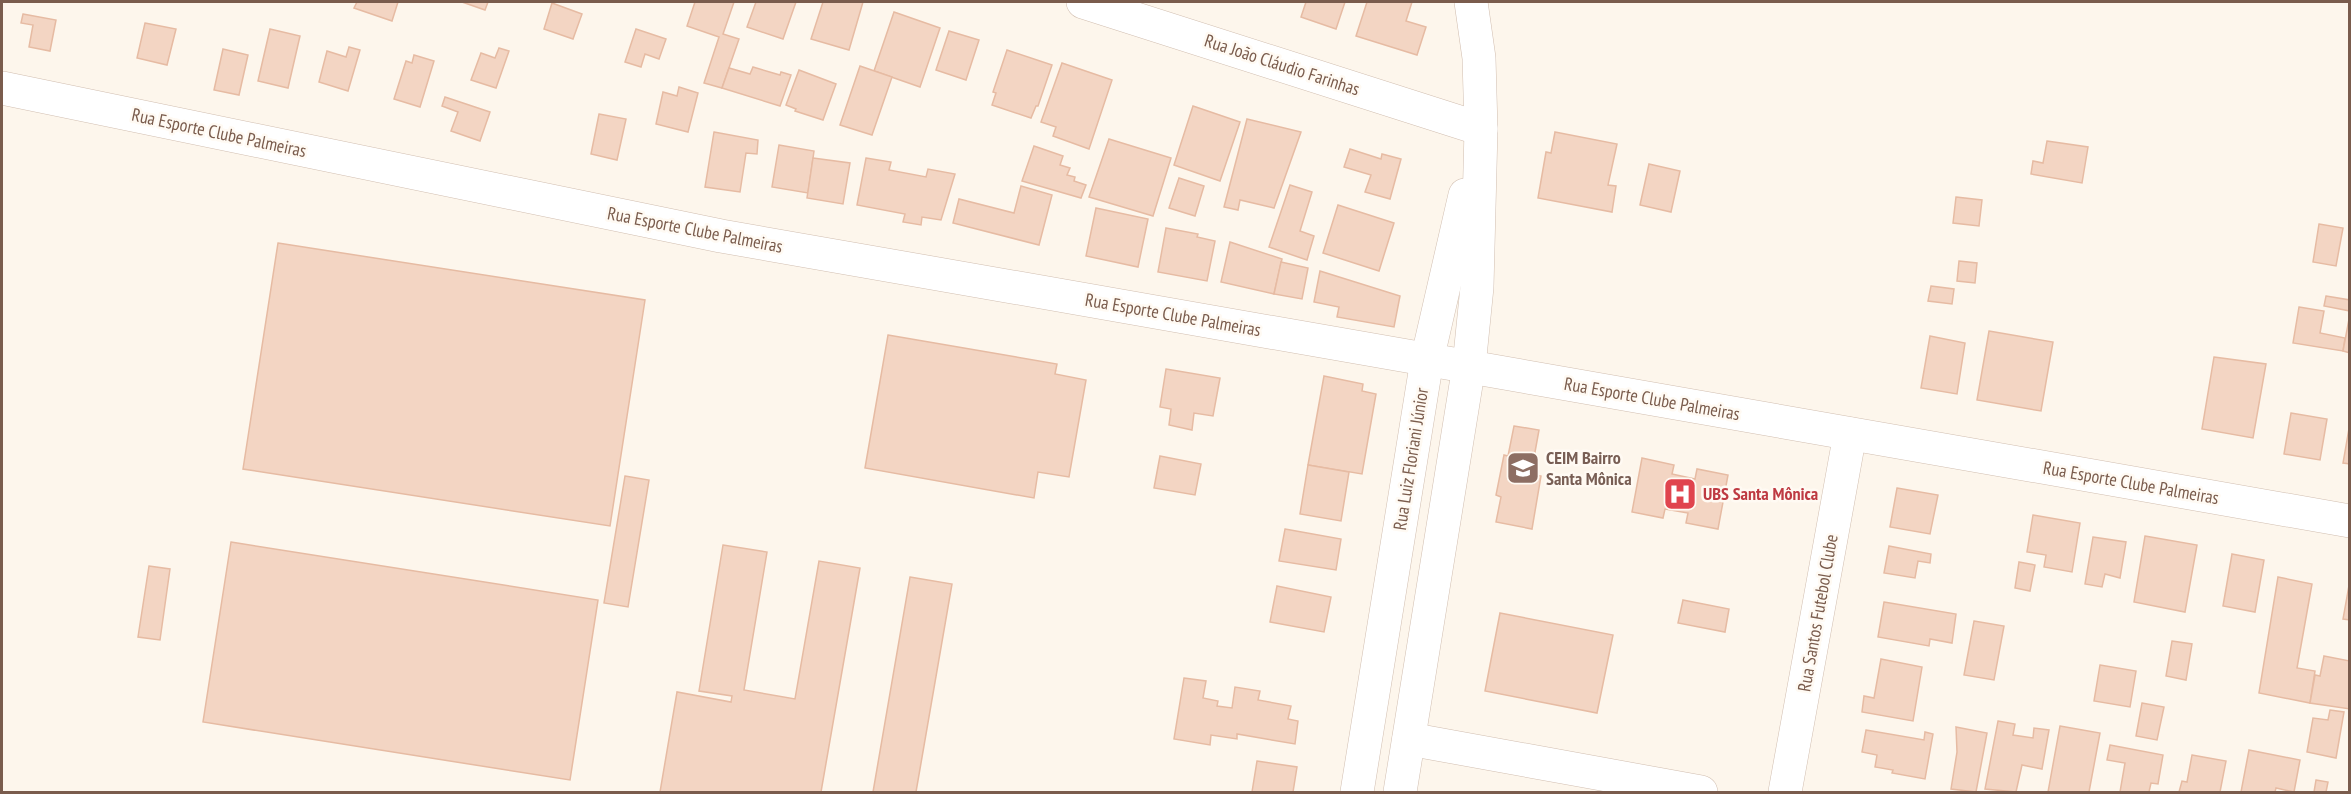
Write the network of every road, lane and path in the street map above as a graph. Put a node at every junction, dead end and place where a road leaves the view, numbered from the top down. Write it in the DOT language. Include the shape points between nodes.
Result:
graph roads {
  1 [pos="1083,2"];
  2 [pos="1471,2"];
  3 [pos="2,88"];
  4 [pos="1481,129"];
  5 [pos="1427,360"];
  6 [pos="1469,366"];
  7 [pos="1850,434"];
  8 [pos="2349,521"];
  9 [pos="1409,739"];
  10 [pos="1357,792"];
  11 [pos="1400,792"];
  12 [pos="1701,792"];
  13 [pos="1785,792"];
  1 -- 4 [label="street, Rua João Cláudio Farinhas"];
  2 -- 4 [label="street, Rua Luiz Floriani Júnior" via="1479,58"];
  3 -- 5 [label="street, Rua Esporte Clube Palmeiras" via="721,236"];
  4 -- 5 [label="street, Rua Luiz Floriani Júnior"];
  4 -- 6 [label="street, Rua Luiz Floriani Júnior" via="1477,287"];
  5 -- 6 [label="street, Rua Esporte Clube Palmeiras"];
  5 -- 10 [label="street, Rua Luiz Floriani Júnior"];
  6 -- 7 [label="street, Rua Esporte Clube Palmeiras"];
  6 -- 9 [label="street, Rua Luiz Floriani Júnior"];
  7 -- 8 [label="street, Rua Esporte Clube Palmeiras"];
  7 -- 13 [label="street, Rua Santos Futebol Clube"];
  9 -- 11 [label="street, Rua Luiz Floriani Júnior"];
  9 -- 12 [label="street"];
}
